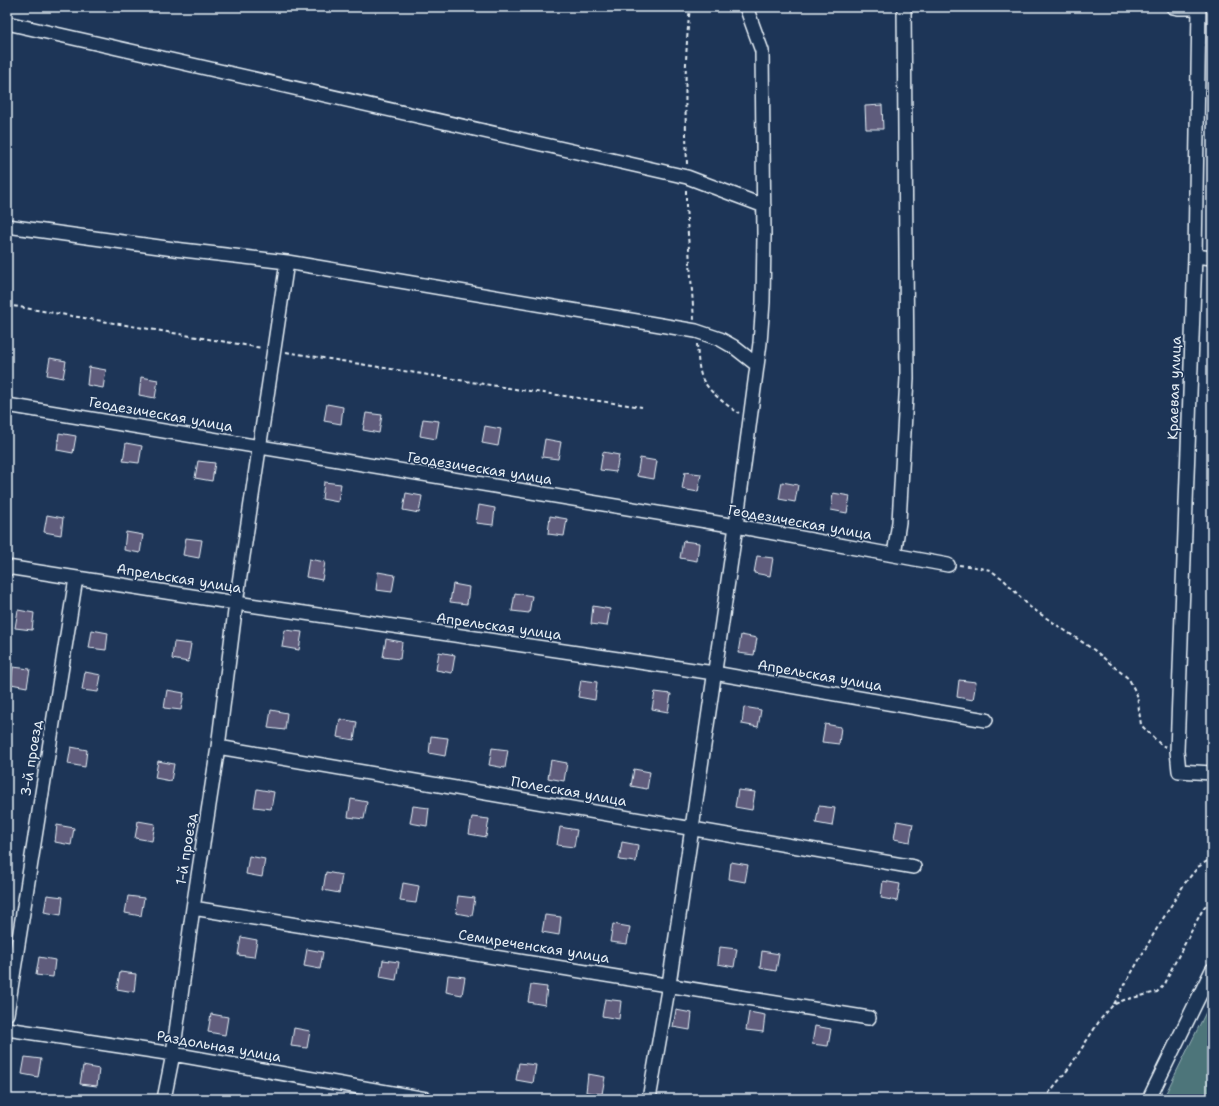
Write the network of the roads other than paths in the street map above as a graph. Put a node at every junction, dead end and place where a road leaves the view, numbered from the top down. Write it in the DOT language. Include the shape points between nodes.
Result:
graph roads {
  1 [pos="746,7"];
  2 [pos="904,7"];
  3 [pos="1173,7"];
  4 [pos="1199,7"];
  5 [pos="7,23"];
  6 [pos="764,206"];
  7 [pos="7,226"];
  8 [pos="1195,256"];
  9 [pos="1212,258"];
  10 [pos="287,262"];
  11 [pos="757,365"];
  12 [pos="7,405"];
  13 [pos="259,447"];
  14 [pos="736,526"];
  15 [pos="894,555"];
  16 [pos="948,565"];
  17 [pos="7,567"];
  18 [pos="76,578"];
  19 [pos="236,603"];
  20 [pos="714,673"];
  21 [pos="986,720"];
  22 [pos="218,747"];
  23 [pos="1212,773"];
  24 [pos="692,828"];
  25 [pos="914,867"];
  26 [pos="193,908"];
  27 [pos="1212,970"];
  28 [pos="669,984"];
  29 [pos="7,1014"];
  30 [pos="870,1018"];
  31 [pos="7,1028"];
  32 [pos="173,1054"];
  33 [pos="164,1099"];
  34 [pos="426,1099"];
  35 [pos="649,1099"];
  36 [pos="1149,1099"];
  1 -- 6 [label="street" via="762,51"];
  2 -- 15 [label="street" via="907,378 899,522"];
  3 -- 4 [label="street"];
  4 -- 8 [label="street, Краевая улица"];
  5 -- 6 [label="street" via="687,177"];
  6 -- 11 [label="street" via="763,302"];
  7 -- 10 [label="street"];
  8 -- 9 [label="street"];
  8 -- 23 [label="street, Краевая улица" via="1177,751 1179,771"];
  10 -- 11 [label="street" via="696,331 720,339"];
  10 -- 13 [label="street, 1-й проезд"];
  11 -- 14 [label="street"];
  12 -- 13 [label="street, Геодезическая улица"];
  13 -- 14 [label="street, Геодезическая улица"];
  13 -- 19 [label="street, 1-й проезд"];
  14 -- 15 [label="street, Геодезическая улица"];
  14 -- 20 [label="street"];
  15 -- 16 [label="street, Геодезическая улица"];
  17 -- 18 [label="street, Апрельская улица"];
  18 -- 19 [label="street, Апрельская улица"];
  18 -- 29 [label="street, 3-й проезд"];
  19 -- 20 [label="street, Апрельская улица"];
  19 -- 22 [label="street, 1-й проезд"];
  20 -- 21 [label="street, Апрельская улица"];
  20 -- 24 [label="street"];
  22 -- 24 [label="street, Полесская улица"];
  22 -- 26 [label="street, 1-й проезд"];
  24 -- 25 [label="street, Полесская улица"];
  24 -- 28 [label="street"];
  26 -- 28 [label="street, Семиреченская улица"];
  26 -- 32 [label="street, 1-й проезд"];
  27 -- 36 [label="street"];
  28 -- 30 [label="street, Семиреченская улица"];
  28 -- 35 [label="street"];
  31 -- 32 [label="street, Раздольная улица"];
  32 -- 33 [label="street, 1-й проезд"];
  32 -- 34 [label="street, Раздольная улица"];
}
